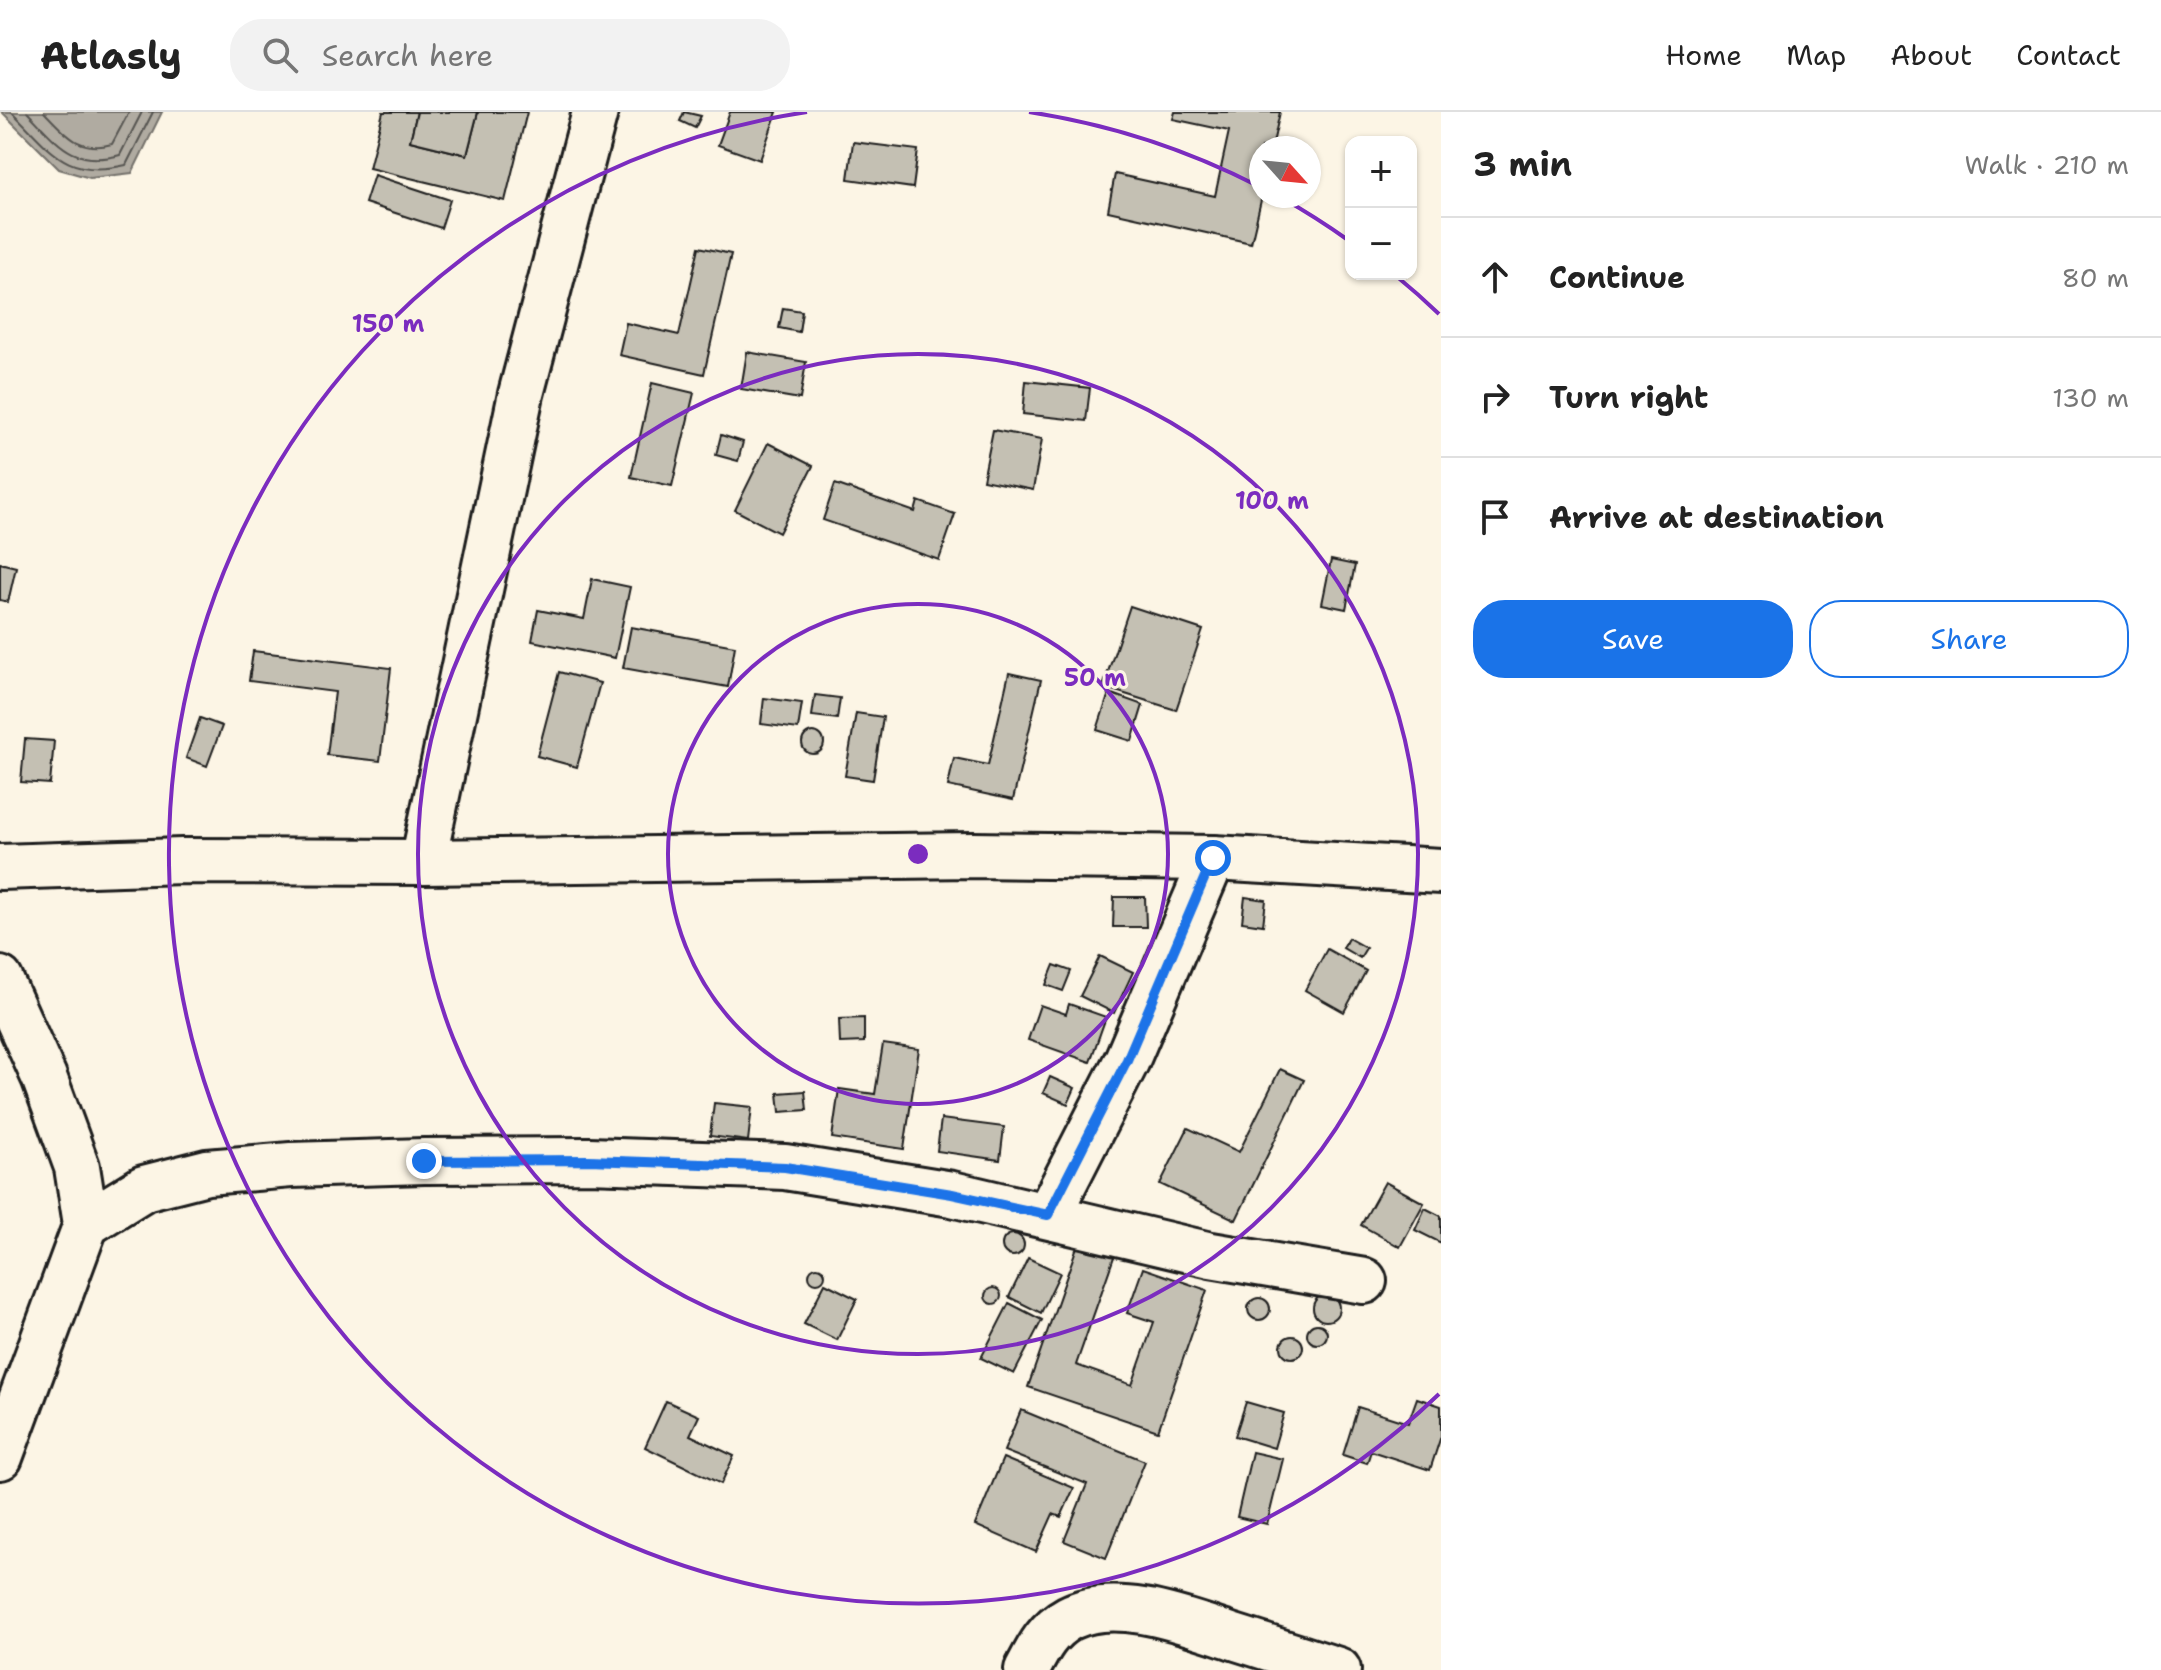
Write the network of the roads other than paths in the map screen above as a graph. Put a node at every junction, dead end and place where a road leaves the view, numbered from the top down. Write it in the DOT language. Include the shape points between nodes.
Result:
graph roads {
  1 [pos="595,112"];
  2 [pos="1213,858"];
  3 [pos="423,862"];
  4 [pos="0,867"];
  5 [pos="1441,871"];
  6 [pos="0,979"];
  7 [pos="1048,1215"];
  8 [pos="86,1224"];
  9 [pos="1364,1281"];
  10 [pos="0,1457"];
  11 [pos="1027,1670"];
  12 [pos="1338,1670"];
  1 -- 3 [label="street" via="521,394"];
  2 -- 3 [label="street" via="973,855"];
  2 -- 5 [label="street"];
  2 -- 7 [label="street" via="1127,1060"];
  3 -- 4 [label="street"];
  6 -- 8 [label="street" via="77,1167"];
  7 -- 8 [label="street" via="785,1167 424,1161 207,1172 144,1188"];
  7 -- 9 [label="street" via="1211,1255"];
  8 -- 10 [label="street"];
  11 -- 12 [label="street" via="1043,1639 1071,1617 1123,1610 1160,1614"];
}
